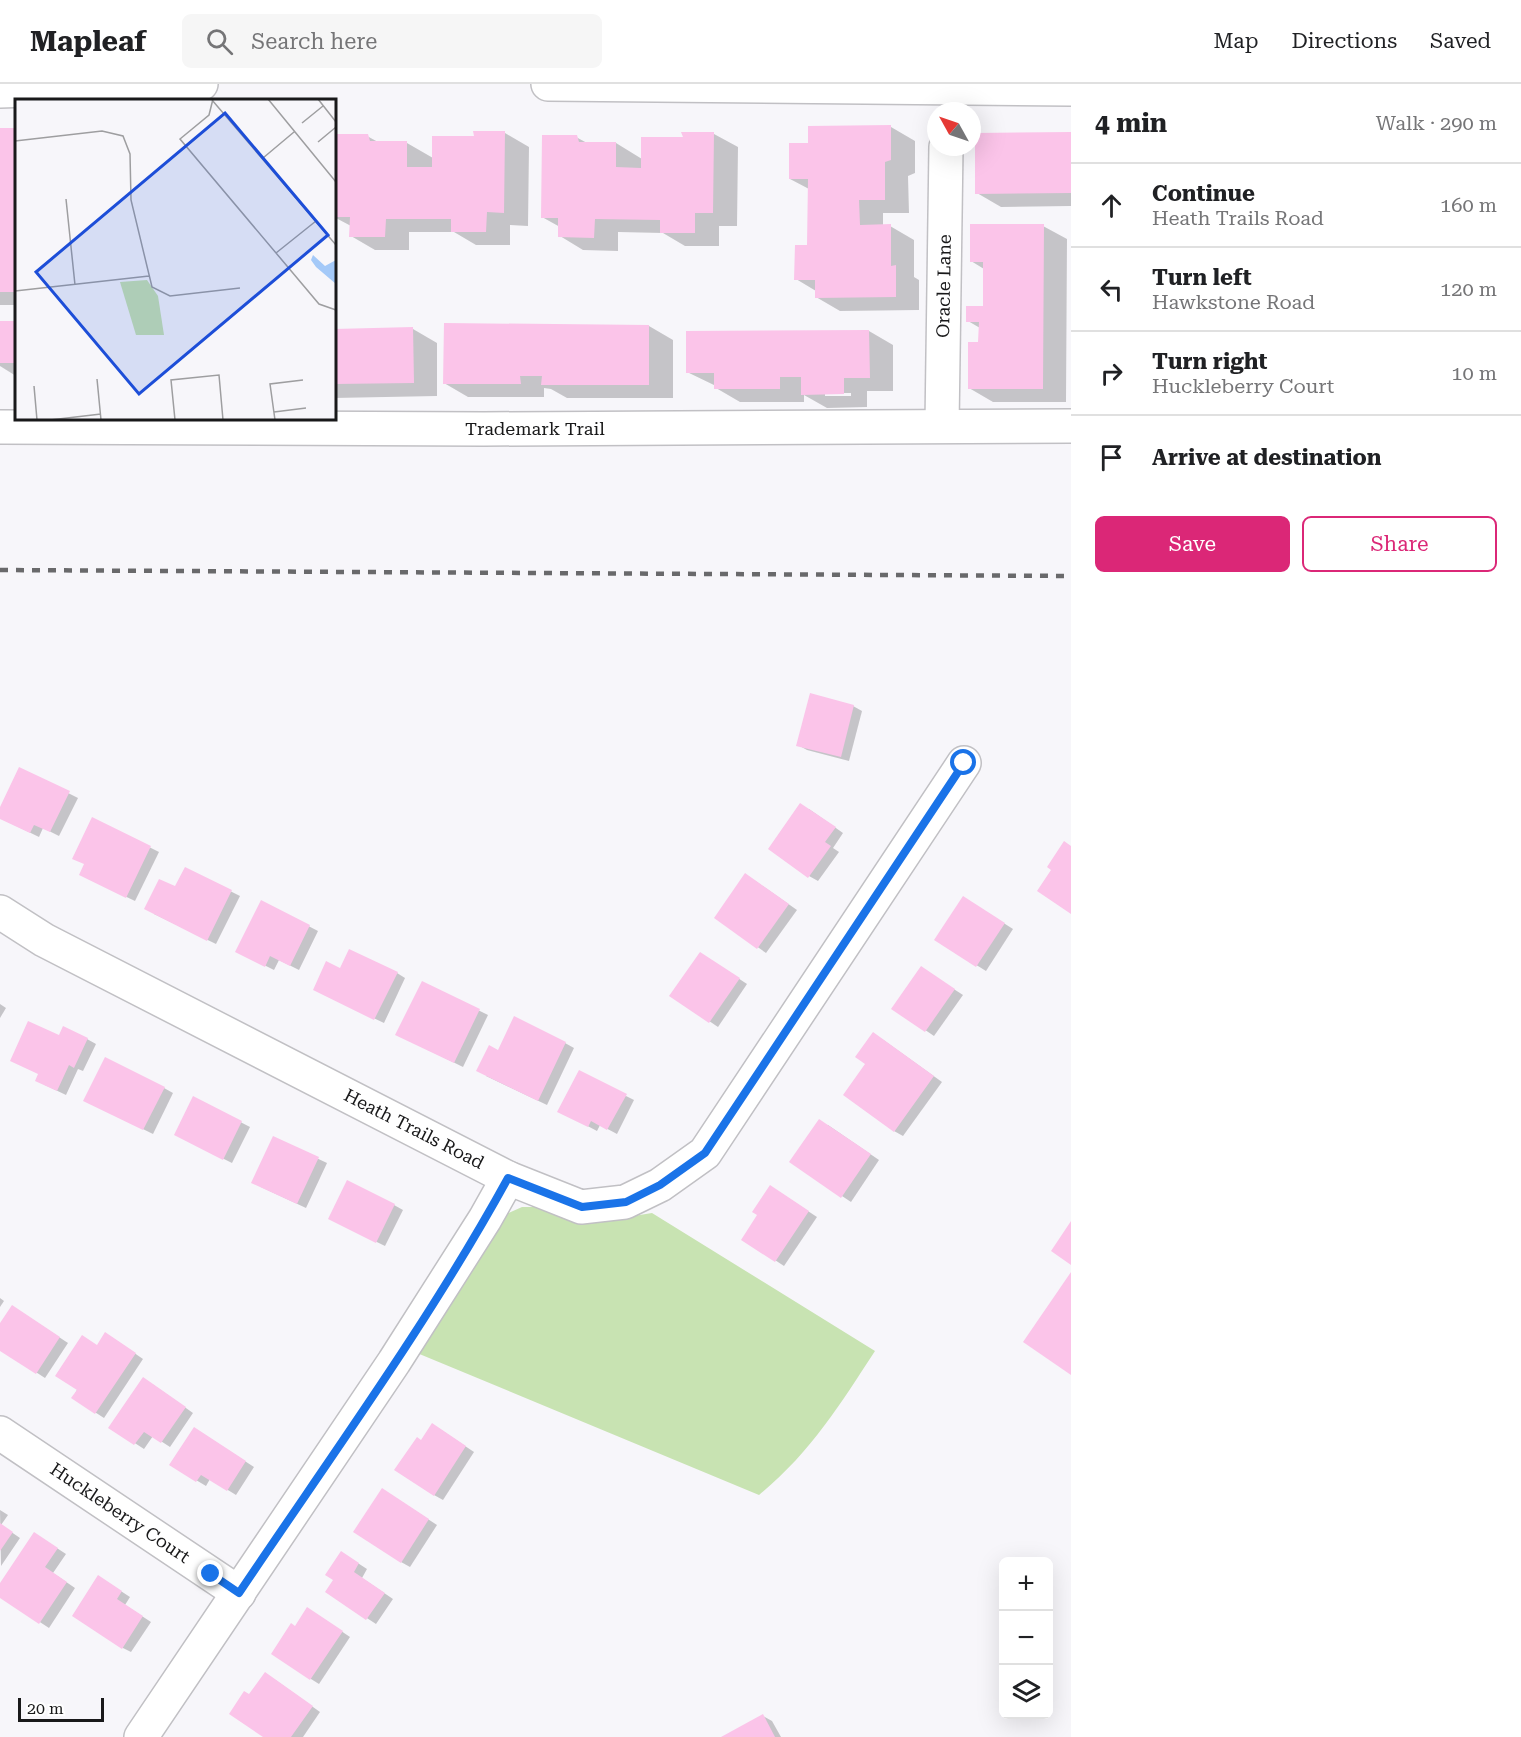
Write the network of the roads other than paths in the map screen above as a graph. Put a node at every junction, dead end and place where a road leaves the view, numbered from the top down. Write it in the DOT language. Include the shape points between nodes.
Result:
graph roads {
  1 [pos="201,84"];
  2 [pos="548,84"];
  3 [pos="1071,89"];
  4 [pos="0,91"];
  5 [pos="946,99"];
  6 [pos="946,156"];
  7 [pos="942,425"];
  8 [pos="1071,426"];
  9 [pos="0,427"];
  10 [pos="964,763"];
  11 [pos="0,912"];
  12 [pos="508,1178"];
  13 [pos="0,1433"];
  14 [pos="239,1593"];
  15 [pos="141,1737"];
  1 -- 4 [label="street"];
  2 -- 5 [label="street"];
  3 -- 5 [label="street"];
  6 -- 7 [label="street, Oracle Lane"];
  7 -- 8 [label="street, Trademark Trail"];
  7 -- 9 [label="street, Trademark Trail" via="496,429"];
  10 -- 12 [label="street, Heath Trails Road" via="705,1153 660,1185 626,1202 582,1207"];
  11 -- 12 [label="street, Heath Trails Road" via="44,940"];
  12 -- 14 [label="street" via="394,1362"];
  13 -- 14 [label="street, Huckleberry Court"];
  14 -- 15 [label="street"];
}
